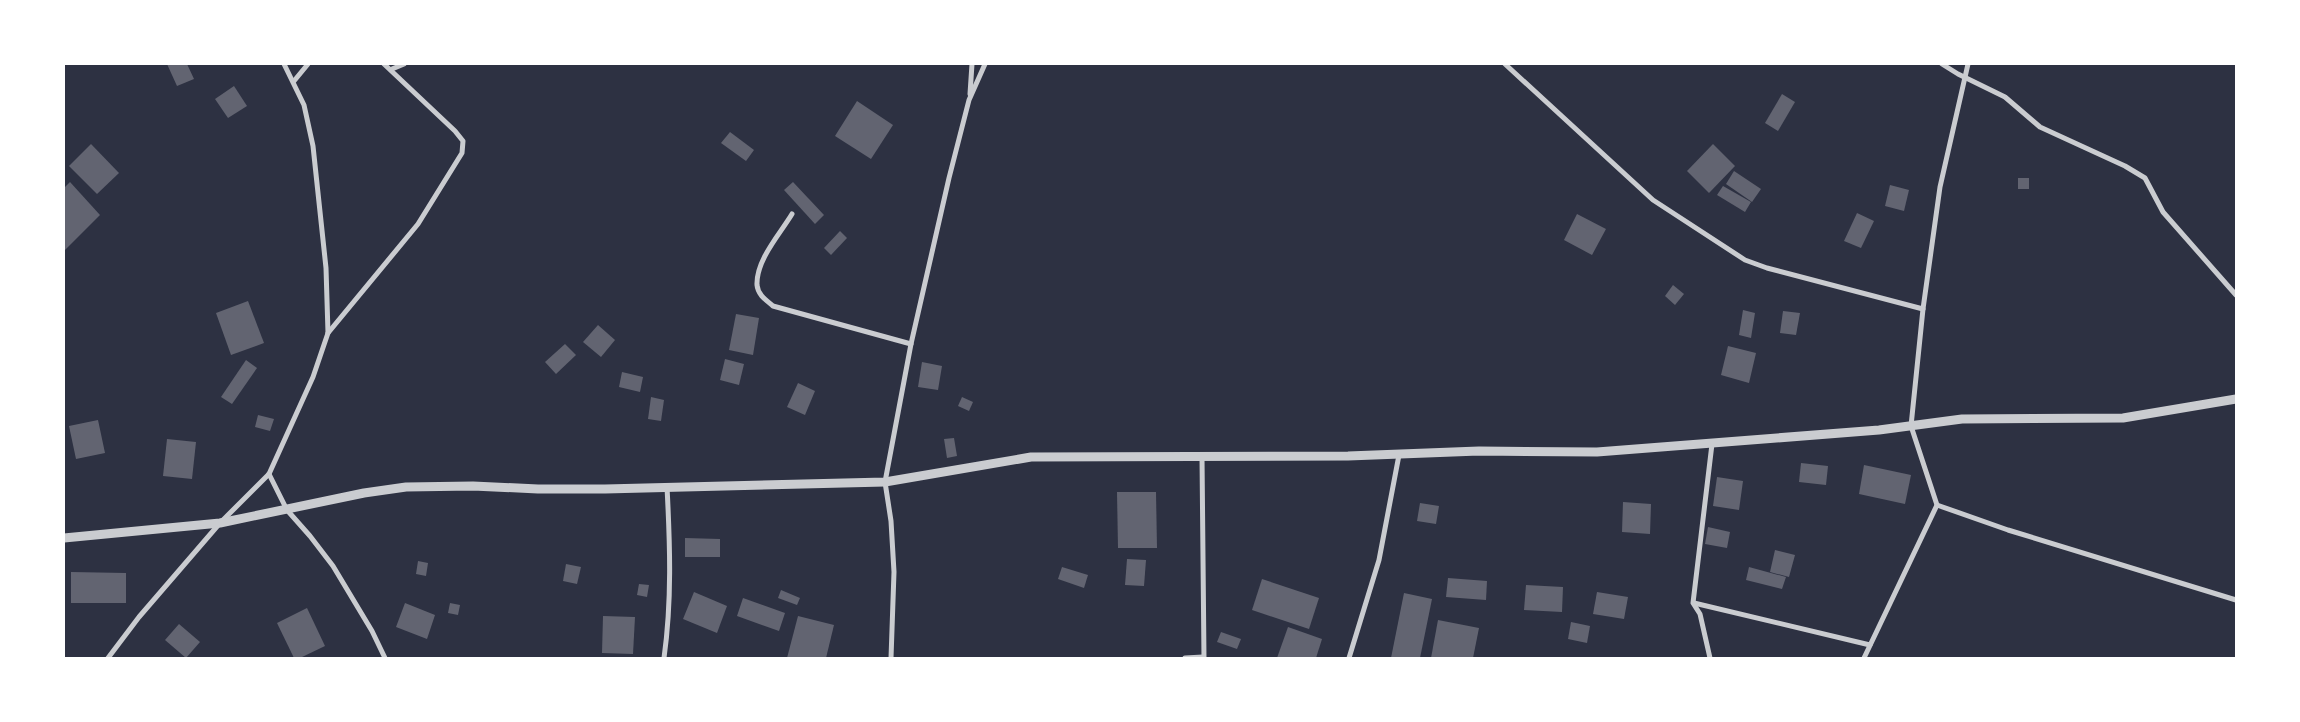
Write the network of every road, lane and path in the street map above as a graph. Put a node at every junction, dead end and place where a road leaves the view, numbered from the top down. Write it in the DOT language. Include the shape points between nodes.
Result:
graph roads {
  1 [pos="284,64"];
  2 [pos="308,64"];
  3 [pos="384,64"];
  4 [pos="404,64"];
  5 [pos="972,64"];
  6 [pos="985,64"];
  7 [pos="1505,64"];
  8 [pos="1942,64"];
  9 [pos="1968,64"];
  10 [pos="392,69"];
  11 [pos="1964,77"];
  12 [pos="294,81"];
  13 [pos="969,100"];
  14 [pos="792,214"];
  15 [pos="2236,295"];
  16 [pos="1923,309"];
  17 [pos="328,333"];
  18 [pos="911,344"];
  19 [pos="2236,399"];
  20 [pos="1911,426"];
  21 [pos="1712,444"];
  22 [pos="1399,455"];
  23 [pos="1202,457"];
  24 [pos="269,474"];
  25 [pos="885,482"];
  26 [pos="667,486"];
  27 [pos="1937,505"];
  28 [pos="287,510"];
  29 [pos="220,523"];
  30 [pos="64,538"];
  31 [pos="2236,600"];
  32 [pos="1693,603"];
  33 [pos="1870,645"];
  34 [pos="1204,657"];
  35 [pos="108,658"];
  36 [pos="385,658"];
  37 [pos="664,658"];
  38 [pos="891,658"];
  39 [pos="1185,658"];
  40 [pos="1349,658"];
  41 [pos="1710,658"];
  42 [pos="1864,658"];
  1 -- 12 [label="street"];
  2 -- 12 [label="street"];
  3 -- 10 [label="street"];
  4 -- 10 [label="street"];
  5 -- 13 [label="street"];
  6 -- 13 [label="street"];
  7 -- 16 [label="street" via="1653,200 1745,260"];
  8 -- 11 [label="street"];
  9 -- 11 [label="street"];
  10 -- 17 [label="street" via="455,131 463,141 462,153 418,224"];
  11 -- 15 [label="street" via="2005,97 2040,127 2145,178 2163,212"];
  11 -- 16 [label="street" via="1940,187"];
  12 -- 17 [label="street" via="304,105 316,168 326,268"];
  13 -- 18 [label="street"];
  14 -- 18 [label="street" via="760,270 757,285 762,298 773,306"];
  16 -- 20 [label="street"];
  17 -- 24 [label="street" via="313,377"];
  18 -- 25 [label="street"];
  19 -- 20 [label="street" via="2123,418 1962,419"];
  20 -- 21 [label="street"];
  20 -- 27 [label="street"];
  21 -- 22 [label="street" via="1597,452 1479,451"];
  21 -- 32 [label="street"];
  22 -- 23 [label="street"];
  22 -- 40 [label="street" via="1378,560"];
  23 -- 25 [label="street" via="1031,457"];
  23 -- 34 [label="street"];
  24 -- 28 [label="street"];
  24 -- 29 [label="street"];
  25 -- 26 [label="street"];
  25 -- 38 [label="street" via="894,572"];
  26 -- 28 [label="street" via="596,489 406,487"];
  26 -- 37 [label="street" via="670,542"];
  27 -- 31 [label="street"];
  27 -- 33 [label="street"];
  28 -- 29 [label="street"];
  28 -- 36 [label="street" via="333,566"];
  29 -- 30 [label="street"];
  29 -- 35 [label="street"];
  32 -- 33 [label="street"];
  32 -- 41 [label="street" via="1700,614"];
  33 -- 42 [label="street"];
  34 -- 39 [label="street"];
}
